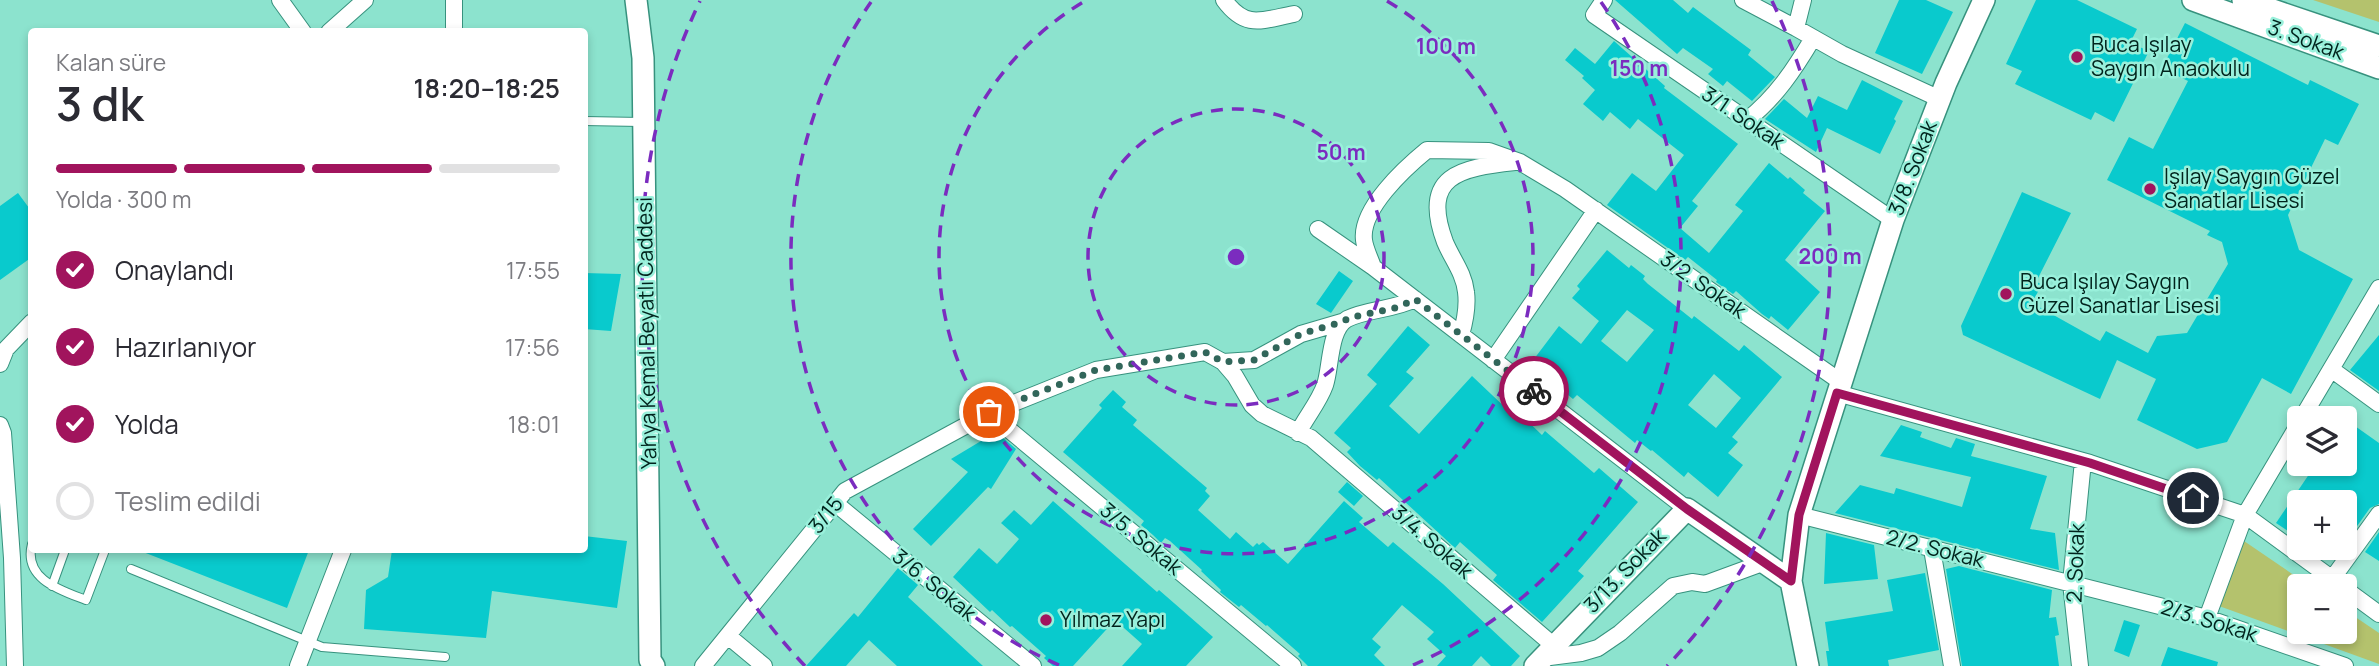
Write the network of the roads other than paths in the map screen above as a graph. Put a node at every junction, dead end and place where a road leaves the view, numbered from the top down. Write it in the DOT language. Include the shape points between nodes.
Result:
graph roads {
  1 [pos="280,0"];
  2 [pos="365,0"];
  3 [pos="454,0"];
  4 [pos="636,0"];
  5 [pos="1224,0"];
  6 [pos="1604,0"];
  7 [pos="1743,0"];
  8 [pos="1803,0"];
  9 [pos="1984,0"];
  10 [pos="2193,0"];
  11 [pos="2243,0"];
  12 [pos="1294,14"];
  13 [pos="300,28"];
  14 [pos="334,28"];
  15 [pos="454,28"];
  16 [pos="1796,29"];
  17 [pos="1813,37"];
  18 [pos="2379,46"];
  19 [pos="2379,68"];
  20 [pos="1940,99"];
  21 [pos="1747,120"];
  22 [pos="588,121"];
  23 [pos="644,122"];
  24 [pos="1520,162"];
  25 [pos="1595,210"];
  26 [pos="1893,220"];
  27 [pos="1318,229"];
  28 [pos="1373,267"];
  29 [pos="2379,288"];
  30 [pos="1415,299"];
  31 [pos="1342,322"];
  32 [pos="28,326"];
  33 [pos="1461,335"];
  34 [pos="1493,360"];
  35 [pos="1223,362"];
  36 [pos="0,364"];
  37 [pos="2331,369"];
  38 [pos="1839,388"];
  39 [pos="2379,404"];
  40 [pos="2309,406"];
  41 [pos="989,412"];
  42 [pos="0,425"];
  43 [pos="1304,435"];
  44 [pos="2287,444"];
  45 [pos="2083,461"];
  46 [pos="835,503"];
  47 [pos="1687,509"];
  48 [pos="2379,514"];
  49 [pos="1799,515"];
  50 [pos="2245,515"];
  51 [pos="1932,549"];
  52 [pos="31,553"];
  53 [pos="64,553"];
  54 [pos="104,553"];
  55 [pos="342,553"];
  56 [pos="1765,562"];
  57 [pos="131,569"];
  58 [pos="2325,574"];
  59 [pos="2346,574"];
  60 [pos="1791,581"];
  61 [pos="2071,583"];
  62 [pos="52,586"];
  63 [pos="2357,598"];
  64 [pos="2379,614"];
  65 [pos="2207,618"];
  66 [pos="728,636"];
  67 [pos="307,643"];
  68 [pos="445,657"];
  69 [pos="1543,657"];
  70 [pos="15,666"];
  71 [pos="298,666"];
  72 [pos="654,666"];
  73 [pos="703,666"];
  74 [pos="764,666"];
  75 [pos="1033,666"];
  76 [pos="1293,666"];
  77 [pos="1808,666"];
  78 [pos="1952,666"];
  79 [pos="2080,666"];
  80 [pos="2345,666"];
  1 -- 13 [label="street"];
  2 -- 14 [label="street"];
  3 -- 15 [label="street"];
  4 -- 23 [label="main road, Yahya Kemal Beyatlı Caddesi"];
  5 -- 12 [label="street" via="1244,20"];
  6 -- 21 [label="street, 3/1. Sokak" via="1594,15"];
  7 -- 16 [label="street"];
  8 -- 16 [label="street"];
  9 -- 20 [label="main road, 3/8. Sokak"];
  10 -- 19 [label="main road, 3. Sokak"];
  11 -- 18 [label="main road, 3. Sokak"];
  16 -- 17 [label="street"];
  17 -- 20 [label="street"];
  17 -- 21 [label="street" via="1780,89"];
  20 -- 26 [label="main road, 3/8. Sokak"];
  21 -- 26 [label="street, 3/1. Sokak"];
  22 -- 23 [label="lane"];
  23 -- 72 [label="main road, Yahya Kemal Beyatlı Caddesi" via="650,660"];
  24 -- 25 [label="street, 3/2. Sokak"];
  24 -- 28 [label="street, 3/2. Sokak" via="1489,151 1427,150 1394,178 1371,212 1363,238"];
  24 -- 33 [label="street" via="1451,176 1437,195 1445,243 1466,291"];
  25 -- 34 [label="street"];
  25 -- 38 [label="street, 3/2. Sokak"];
  26 -- 38 [label="main road, 3/8. Sokak"];
  27 -- 28 [label="street"];
  28 -- 30 [label="street"];
  29 -- 37 [label="street"];
  30 -- 31 [label="street, 3/15"];
  30 -- 33 [label="street"];
  31 -- 35 [label="street, 3/15" via="1301,334 1254,360"];
  31 -- 43 [label="street" via="1325,385"];
  32 -- 36 [label="street" via="6,349"];
  33 -- 34 [label="street"];
  34 -- 47 [label="street"];
  35 -- 41 [label="street, 3/15" via="1205,352 1096,370"];
  35 -- 43 [label="street, 3/4. Sokak" via="1252,405"];
  37 -- 39 [label="street"];
  37 -- 40 [label="street"];
  38 -- 45 [label="street, 3/2. Sokak"];
  38 -- 49 [label="main road, 3/8. Sokak"];
  41 -- 46 [label="street, 3/15" via="845,491"];
  41 -- 76 [label="street, 3/5. Sokak"];
  42 -- 70 [label="street" via="11,544"];
  43 -- 69 [label="street, 3/4. Sokak"];
  44 -- 50 [label="street"];
  45 -- 50 [label="street, 3/2. Sokak"];
  45 -- 61 [label="street, 2. Sokak"];
  46 -- 66 [label="street, 3/15"];
  46 -- 75 [label="street, 3/6. Sokak"];
  47 -- 56 [label="main road"];
  47 -- 69 [label="main road, 3/13. Sokak"];
  48 -- 59 [label="street"];
  49 -- 51 [label="street, 2/2. Sokak"];
  49 -- 60 [label="main road, 3/8. Sokak"];
  50 -- 58 [label="street"];
  50 -- 65 [label="street"];
  51 -- 61 [label="street, 2/2. Sokak"];
  51 -- 78 [label="street"];
  52 -- 62 [label="lane" via="34,570"];
  53 -- 62 [label="lane"];
  54 -- 62 [label="lane" via="86,600"];
  55 -- 67 [label="street"];
  56 -- 60 [label="main road"];
  56 -- 69 [label="street" via="1705,584 1674,586 1598,648"];
  57 -- 67 [label="lane"];
  60 -- 77 [label="main road, 3/8. Sokak"];
  61 -- 65 [label="street, 2/3. Sokak"];
  61 -- 79 [label="street, 2. Sokak"];
  63 -- 64 [label="street"];
  65 -- 80 [label="street, 2/3. Sokak"];
  66 -- 73 [label="street, 3/15"];
  66 -- 74 [label="street"];
  67 -- 68 [label="lane"];
  67 -- 71 [label="street"];
}
